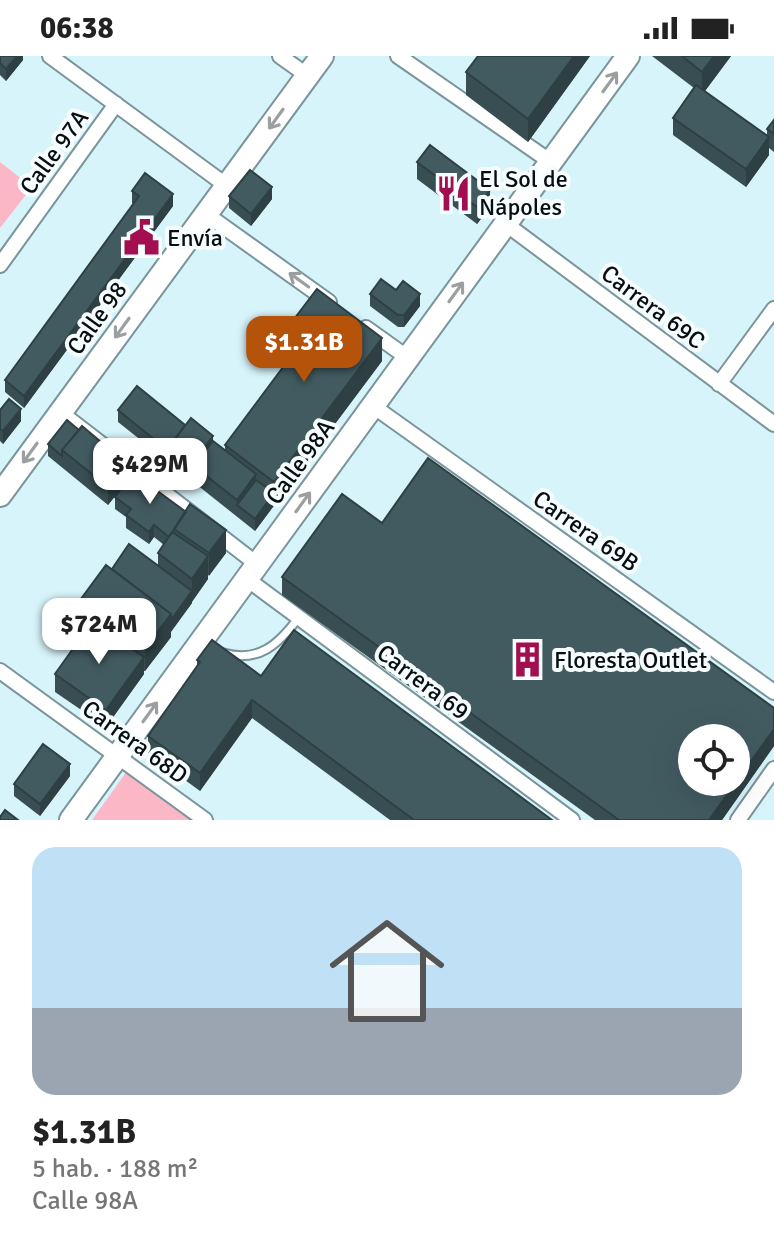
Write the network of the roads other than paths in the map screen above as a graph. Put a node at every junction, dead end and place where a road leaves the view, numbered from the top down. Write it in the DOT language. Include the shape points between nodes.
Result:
graph roads {
  1 [pos="50,56"];
  2 [pos="280,56"];
  3 [pos="322,56"];
  4 [pos="398,56"];
  5 [pos="628,56"];
  6 [pos="308,76"];
  7 [pos="116,104"];
  8 [pos="551,162"];
  9 [pos="227,186"];
  10 [pos="206,214"];
  11 [pos="506,224"];
  12 [pos="0,265"];
  13 [pos="774,309"];
  14 [pos="345,313"];
  15 [pos="357,322"];
  16 [pos="408,358"];
  17 [pos="719,384"];
  18 [pos="373,406"];
  19 [pos="60,412"];
  20 [pos="774,424"];
  21 [pos="4,482"];
  22 [pos="252,572"];
  23 [pos="299,617"];
  24 [pos="207,648"];
  25 [pos="0,671"];
  26 [pos="774,692"];
  27 [pos="118,756"];
  28 [pos="774,769"];
  29 [pos="71,820"];
  30 [pos="205,820"];
  31 [pos="572,820"];
  32 [pos="738,820"];
  1 -- 7 [label="street"];
  2 -- 6 [label="street"];
  3 -- 6 [label="street, Calle 98"];
  4 -- 8 [label="street"];
  8 -- 5 [label="street, Calle 98A, one-way"];
  6 -- 9 [label="street, Calle 98, one-way"];
  7 -- 9 [label="street"];
  7 -- 12 [label="street, Calle 97A"];
  8 -- 11 [label="street, Calle 98A"];
  9 -- 10 [label="street, Calle 98"];
  14 -- 10 [label="street, one-way"];
  10 -- 19 [label="street, Calle 98, one-way"];
  16 -- 11 [label="street, Calle 98A, one-way"];
  11 -- 17 [label="street, Carrera 69C"];
  13 -- 17 [label="street"];
  15 -- 16 [label="street"];
  16 -- 18 [label="street, Calle 98A"];
  17 -- 20 [label="street, Carrera 69C"];
  22 -- 18 [label="street, Calle 98A, one-way"];
  18 -- 26 [label="street, Carrera 69B"];
  19 -- 21 [label="street, Calle 98, one-way"];
  19 -- 22 [label="street, Carrera 69"];
  22 -- 23 [label="street, Carrera 69"];
  22 -- 24 [label="street, Calle 98A"];
  23 -- 24 [label="lane" via="282,640 263,653 240,656"];
  23 -- 31 [label="street, Carrera 69"];
  27 -- 24 [label="street, Calle 98A, one-way"];
  25 -- 27 [label="street, Carrera 68D"];
  27 -- 29 [label="street, Calle 98A"];
  27 -- 30 [label="street, Carrera 68D"];
  28 -- 32 [label="street"];
}
